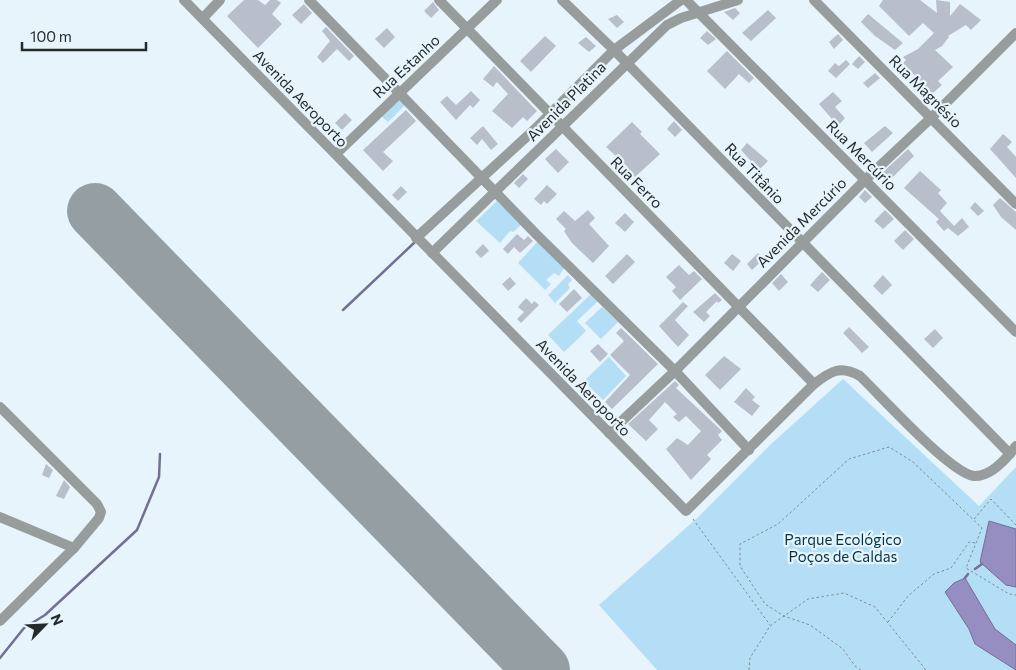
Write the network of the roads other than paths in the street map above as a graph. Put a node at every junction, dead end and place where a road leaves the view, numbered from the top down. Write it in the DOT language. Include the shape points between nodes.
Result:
graph roads {
  1 [pos="184,0"];
  2 [pos="220,0"];
  3 [pos="309,0"];
  4 [pos="439,0"];
  5 [pos="497,0"];
  6 [pos="562,0"];
  7 [pos="681,0"];
  8 [pos="686,0"];
  9 [pos="738,0"];
  10 [pos="814,0"];
  11 [pos="698,13"];
  12 [pos="203,18"];
  13 [pos="468,29"];
  14 [pos="1016,33"];
  15 [pos="614,50"];
  16 [pos="626,63"];
  17 [pos="400,92"];
  18 [pos="549,113"];
  19 [pos="932,118"];
  20 [pos="562,127"];
  21 [pos="336,154"];
  22 [pos="483,177"];
  23 [pos="865,180"];
  24 [pos="496,192"];
  25 [pos="1016,204"];
  26 [pos="416,238"];
  27 [pos="803,244"];
  28 [pos="432,253"];
  29 [pos="738,306"];
  30 [pos="1016,332"];
  31 [pos="675,371"];
  32 [pos="814,384"];
  33 [pos="0,407"];
  34 [pos="609,433"];
  35 [pos="749,450"];
  36 [pos="1013,450"];
  37 [pos="0,517"];
  38 [pos="74,548"];
  39 [pos="0,621"];
  1 -- 12 [label="street, Avenida Aeroporto"];
  2 -- 12 [label="street"];
  3 -- 17 [label="street"];
  4 -- 13 [label="street, Rua Ferro"];
  5 -- 13 [label="street, Rua Estanho"];
  6 -- 15 [label="street, Rua Titânio"];
  7 -- 15 [label="street, Avenida Platina"];
  8 -- 11 [label="street, Rua Mercúrio"];
  9 -- 11 [label="street, Avenida Platina"];
  10 -- 19 [label="street, Rua Magnésio"];
  11 -- 16 [label="street, Avenida Platina" via="666,25"];
  11 -- 23 [label="street, Rua Mercúrio"];
  12 -- 21 [label="street, Avenida Aeroporto"];
  13 -- 17 [label="street, Rua Estanho"];
  13 -- 18 [label="street, Rua Ferro"];
  14 -- 19 [label="street, Avenida Mercúrio"];
  15 -- 16 [label="street, Rua Titânio"];
  15 -- 18 [label="street, Avenida Platina"];
  16 -- 20 [label="street, Avenida Platina"];
  16 -- 27 [label="street, Rua Titânio"];
  17 -- 21 [label="street, Rua Estanho"];
  17 -- 22 [label="street"];
  18 -- 20 [label="street, Rua Ferro"];
  18 -- 22 [label="street, Avenida Platina"];
  19 -- 23 [label="street, Avenida Mercúrio"];
  19 -- 25 [label="street, Rua Magnésio"];
  20 -- 24 [label="street, Avenida Platina"];
  20 -- 29 [label="street, Rua Ferro"];
  21 -- 26 [label="street, Avenida Aeroporto"];
  22 -- 24 [label="street"];
  22 -- 26 [label="street, Avenida Platina"];
  23 -- 27 [label="street, Avenida Mercúrio"];
  23 -- 30 [label="street, Rua Mercúrio"];
  24 -- 28 [label="street, Avenida Platina"];
  24 -- 31 [label="street"];
  26 -- 28 [label="street, Avenida Aeroporto"];
  27 -- 29 [label="street, Avenida Mercúrio"];
  27 -- 36 [label="street, Rua Titânio"];
  28 -- 34 [label="street, Avenida Aeroporto"];
  29 -- 31 [label="street, Avenida Mercúrio"];
  29 -- 32 [label="street, Rua Ferro"];
  31 -- 34 [label="street, Avenida Mercúrio"];
  31 -- 35 [label="street"];
  32 -- 35 [label="street"];
  32 -- 36 [label="street" via="828,374 848,369 860,376 956,468 975,476 986,474"];
  33 -- 38 [label="street" via="100,508 99,518"];
  34 -- 35 [label="street, Avenida Aeroporto" via="686,511"];
  37 -- 38 [label="street"];
  38 -- 39 [label="street"];
}
